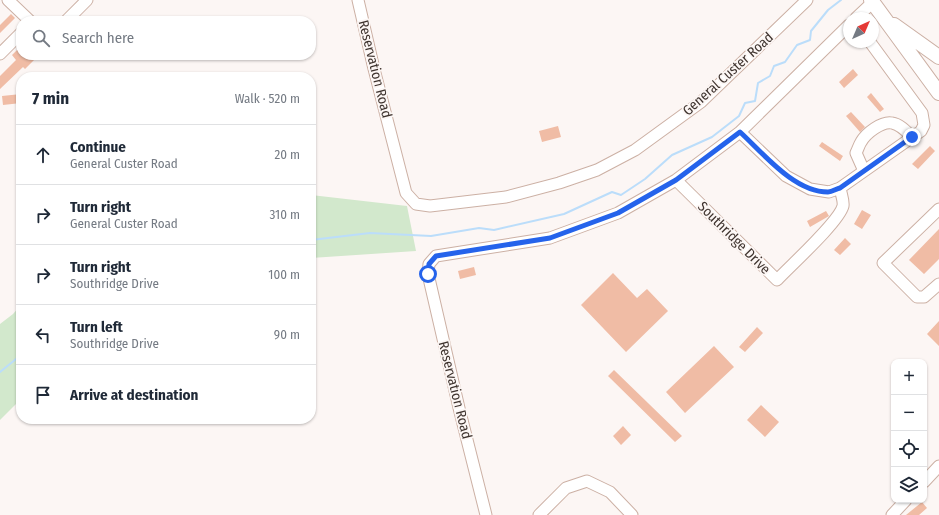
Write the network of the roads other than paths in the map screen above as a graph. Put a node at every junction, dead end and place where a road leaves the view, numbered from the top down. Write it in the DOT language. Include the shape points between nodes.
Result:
graph roads {
  1 [pos="8,0"];
  2 [pos="87,0"];
  3 [pos="358,0"];
  4 [pos="806,0"];
  5 [pos="872,1"];
  6 [pos="862,12"];
  7 [pos="25,16"];
  8 [pos="71,16"];
  9 [pos="886,19"];
  10 [pos="843,31"];
  11 [pos="16,38"];
  12 [pos="874,48"];
  13 [pos="0,54"];
  14 [pos="939,57"];
  15 [pos="939,93"];
  16 [pos="740,132"];
  17 [pos="912,137"];
  18 [pos="864,171"];
  19 [pos="676,180"];
  20 [pos="840,188"];
  21 [pos="416,204"];
  22 [pos="939,209"];
  23 [pos="939,284"];
  24 [pos="939,466"];
  25 [pos="927,479"];
  26 [pos="903,503"];
  27 [pos="486,515"];
  28 [pos="539,515"];
  29 [pos="632,515"];
  30 [pos="892,515"];
  1 -- 7 [label="street"];
  2 -- 8 [label="street"];
  3 -- 21 [label="street, Reservation Road" via="406,193"];
  4 -- 21 [label="street, General Custer Road" via="701,102 635,150 597,170 506,197 430,206"];
  5 -- 6 [label="street"];
  5 -- 9 [label="main road"];
  9 -- 14 [label="main road"];
  9 -- 15 [label="main road"];
  10 -- 16 [label="street"];
  11 -- 13 [label="street"];
  12 -- 17 [label="street" via="922,113 924,125 921,131"];
  16 -- 19 [label="street"];
  16 -- 20 [label="street" via="786,176 810,189 829,192"];
  17 -- 18 [label="street"];
  17 -- 18 [label="street" via="893,123 878,126 862,140 856,153"];
  18 -- 20 [label="street"];
  19 -- 20 [label="street, Southridge Drive" via="777,280 841,212 844,204"];
  19 -- 27 [label="street, Reservation Road" via="618,213 550,238 436,256 429,264 428,274"];
  22 -- 23 [label="street" via="883,263 917,298 924,297"];
  24 -- 25 [label="street"];
  26 -- 30 [label="street"];
  28 -- 29 [label="street" via="566,488 587,481 610,492"];
}
